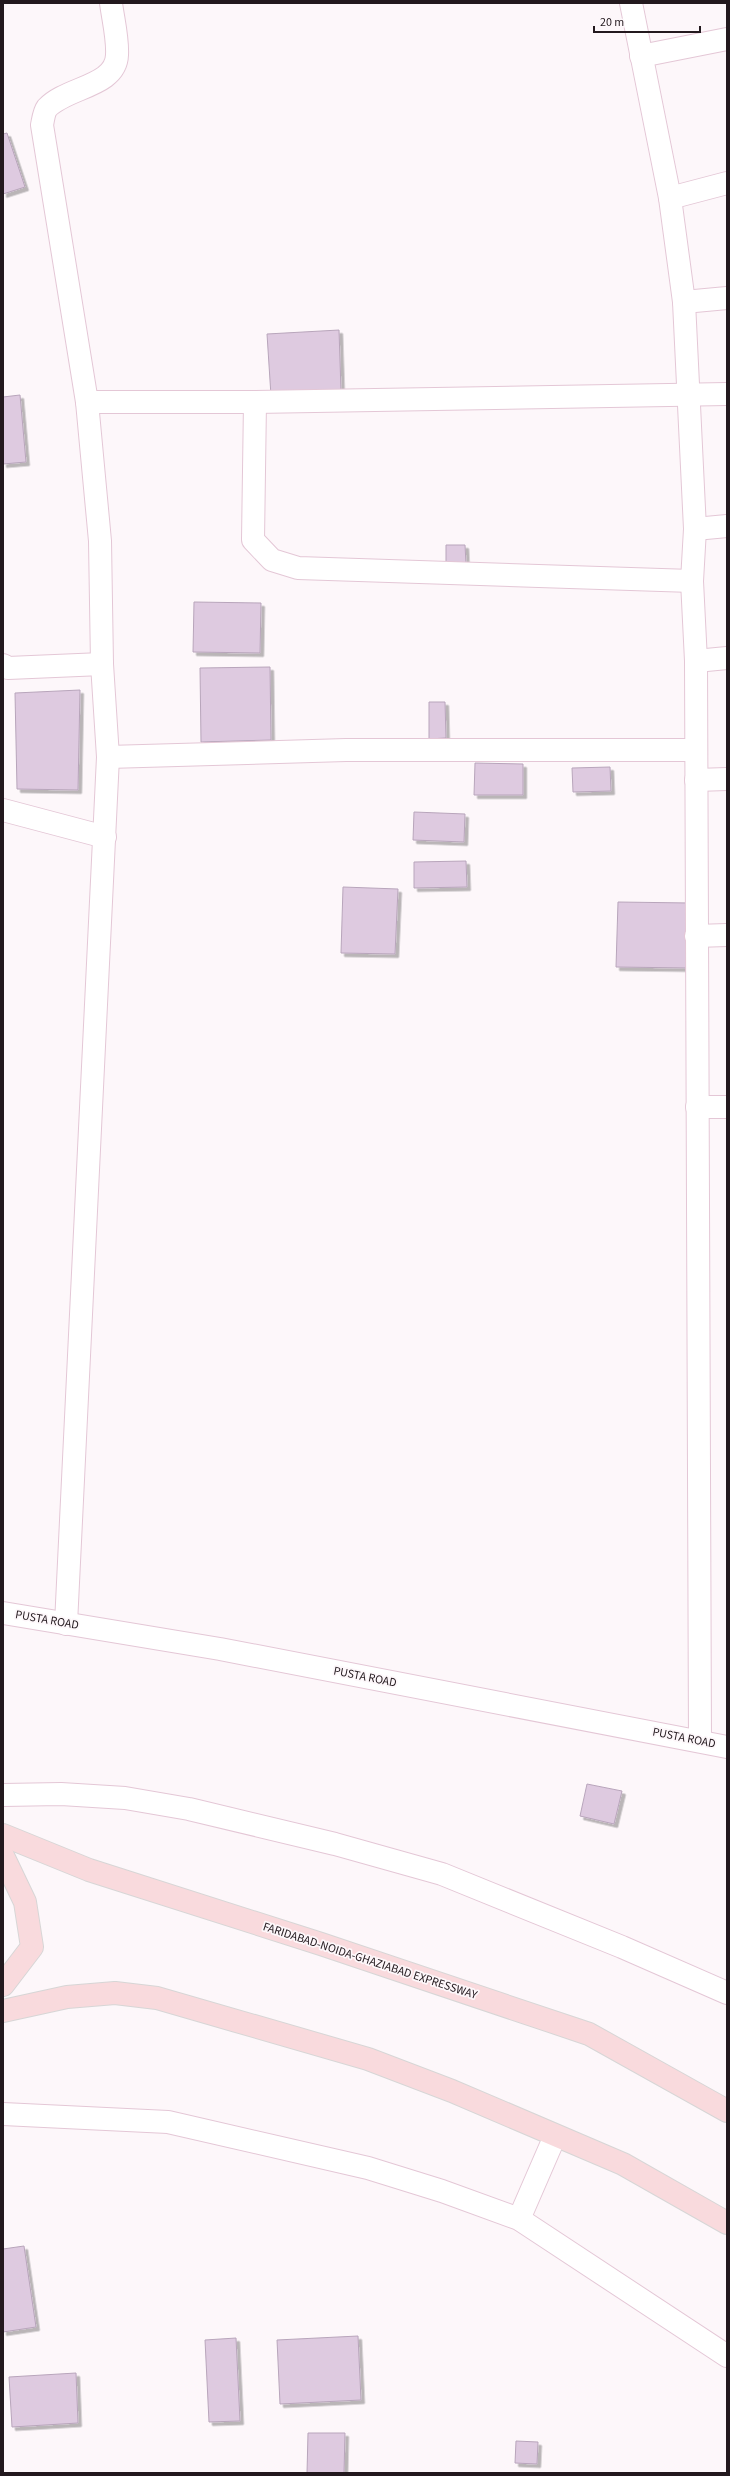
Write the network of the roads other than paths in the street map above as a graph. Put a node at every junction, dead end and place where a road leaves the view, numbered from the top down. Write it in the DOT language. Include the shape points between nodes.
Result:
graph roads {
  1 [pos="111,3"];
  2 [pos="631,3"];
  3 [pos="727,39"];
  4 [pos="641,56"];
  5 [pos="727,183"];
  6 [pos="670,198"];
  7 [pos="727,298"];
  8 [pos="684,302"];
  9 [pos="690,394"];
  10 [pos="727,394"];
  11 [pos="87,402"];
  12 [pos="255,402"];
  13 [pos="727,526"];
  14 [pos="695,528"];
  15 [pos="692,581"];
  16 [pos="727,658"];
  17 [pos="696,661"];
  18 [pos="102,664"];
  19 [pos="3,665"];
  20 [pos="696,750"];
  21 [pos="108,757"];
  22 [pos="727,779"];
  23 [pos="696,780"];
  24 [pos="3,810"];
  25 [pos="105,837"];
  26 [pos="727,935"];
  27 [pos="696,936"];
  28 [pos="697,1107"];
  29 [pos="727,1107"];
  30 [pos="3,1613"];
  31 [pos="66,1624"];
  32 [pos="700,1741"];
  33 [pos="727,1747"];
  34 [pos="3,1795"];
  35 [pos="3,1835"];
  36 [pos="3,1856"];
  37 [pos="3,1985"];
  38 [pos="727,1992"];
  39 [pos="3,2010"];
  40 [pos="727,2111"];
  41 [pos="3,2114"];
  42 [pos="555,2136"];
  43 [pos="519,2219"];
  44 [pos="727,2223"];
  45 [pos="727,2356"];
  1 -- 11 [label="street" via="117,56 112,69 99,82 60,97 46,109 42,125"];
  2 -- 4 [label="street"];
  3 -- 4 [label="street"];
  4 -- 6 [label="street"];
  5 -- 6 [label="street"];
  6 -- 8 [label="street"];
  7 -- 8 [label="street"];
  8 -- 9 [label="street"];
  9 -- 10 [label="street"];
  9 -- 12 [label="street"];
  9 -- 14 [label="street"];
  11 -- 12 [label="street"];
  11 -- 18 [label="street" via="100,541"];
  12 -- 15 [label="street" via="253,540 272,560 298,568"];
  13 -- 14 [label="street"];
  14 -- 15 [label="street"];
  15 -- 17 [label="street"];
  16 -- 17 [label="street"];
  17 -- 20 [label="street"];
  18 -- 19 [label="street" via="8,668"];
  18 -- 21 [label="street"];
  20 -- 21 [label="street" via="346,750"];
  20 -- 23 [label="street"];
  21 -- 25 [label="street"];
  22 -- 23 [label="street"];
  23 -- 27 [label="street"];
  24 -- 25 [label="street"];
  25 -- 31 [label="street"];
  26 -- 27 [label="street"];
  27 -- 28 [label="street"];
  28 -- 29 [label="street"];
  28 -- 32 [label="street"];
  30 -- 31 [label="street, PUSTA ROAD"];
  31 -- 32 [label="street, PUSTA ROAD" via="220,1649"];
  32 -- 33 [label="street, PUSTA ROAD"];
  34 -- 38 [label="street" via="61,1794 125,1798 189,1809 335,1844 442,1874"];
  35 -- 40 [label="main road, FARIDABAD-NOIDA-GHAZIABAD EXPRESSWAY" via="89,1870 322,1944 589,2034"];
  36 -- 37 [label="main road" via="25,1902 32,1947"];
  39 -- 42 [label="main road" via="67,1997 115,1993 157,1998 368,2059 452,2091"];
  41 -- 43 [label="street" via="168,2122 368,2168"];
  42 -- 43 [label="street"];
  42 -- 44 [label="main road" via="622,2164"];
  43 -- 45 [label="street"];
}
